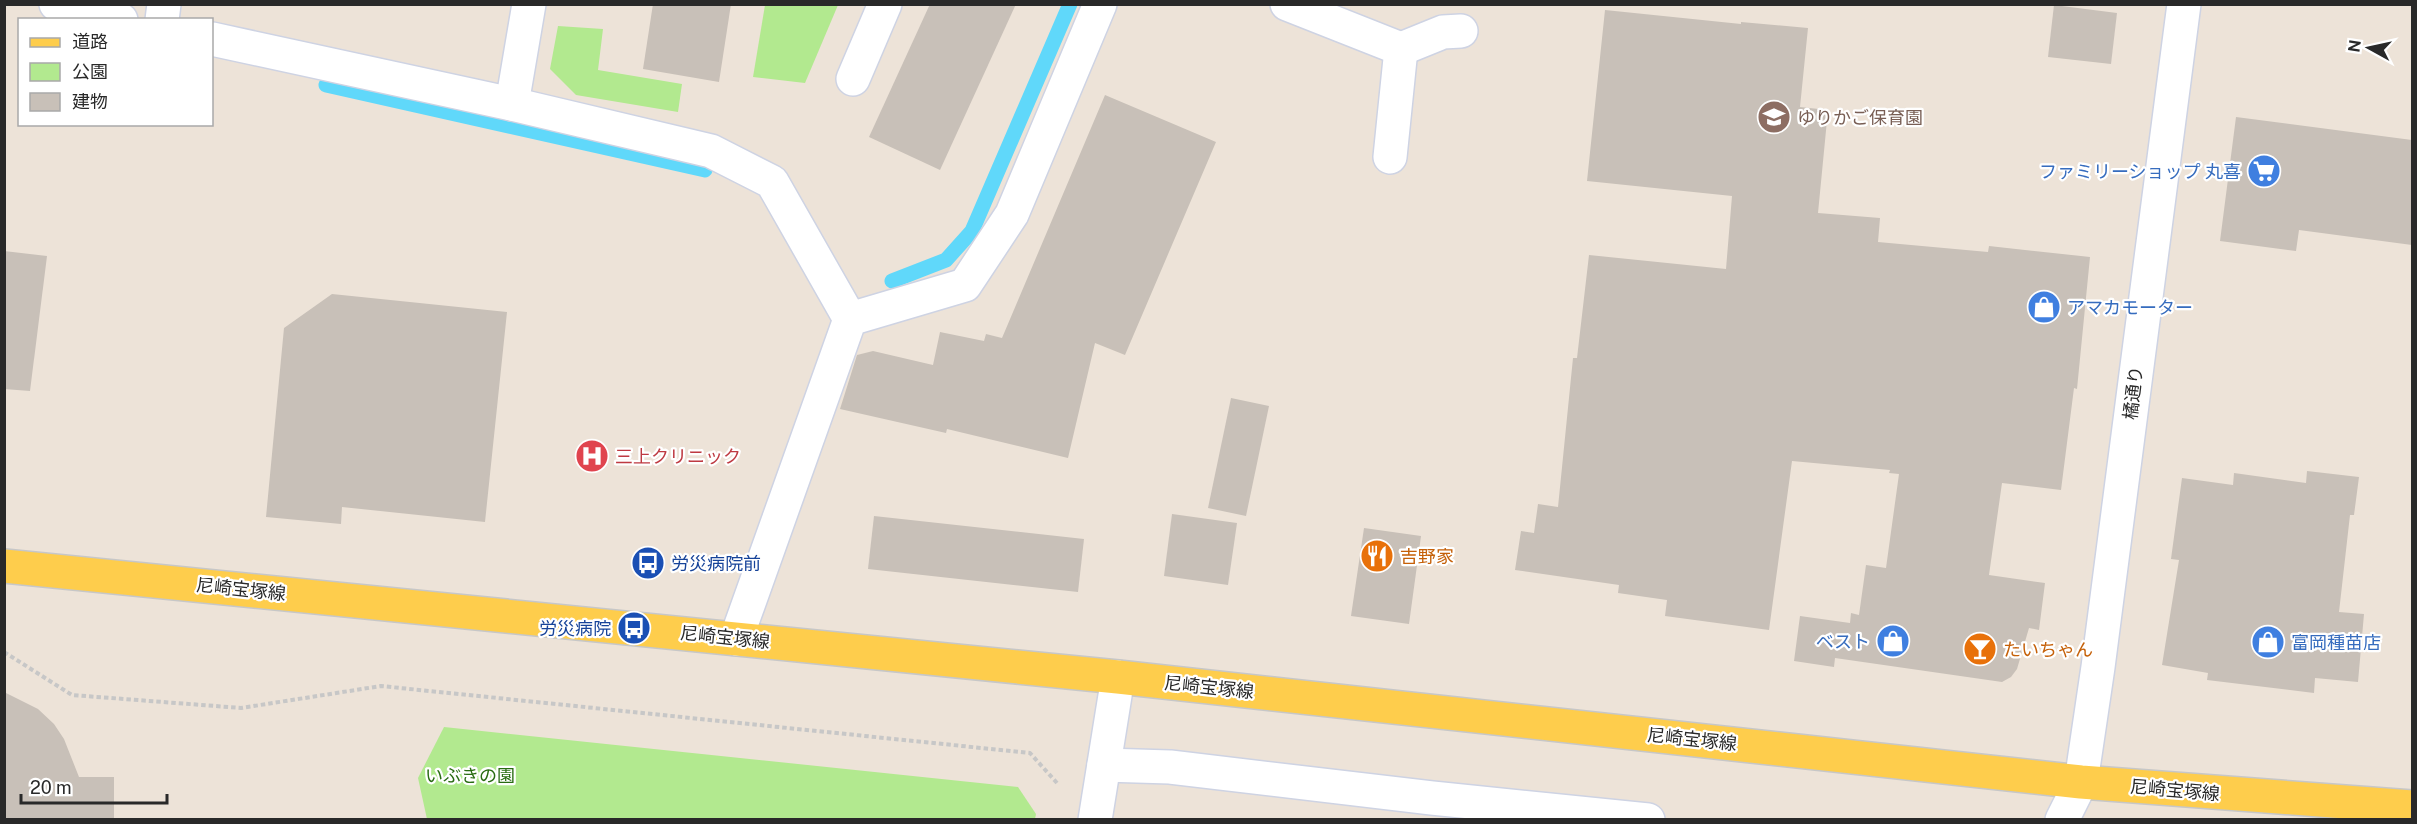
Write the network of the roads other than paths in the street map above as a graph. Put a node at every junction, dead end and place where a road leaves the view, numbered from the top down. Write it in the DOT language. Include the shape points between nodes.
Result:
graph roads {
  1 [pos="56,4"];
  2 [pos="529,4"];
  3 [pos="885,4"];
  4 [pos="1100,4"];
  5 [pos="1287,4"];
  6 [pos="2184,4"];
  7 [pos="113,18"];
  8 [pos="1461,31"];
  9 [pos="213,39"];
  10 [pos="1401,49"];
  11 [pos="853,79"];
  12 [pos="512,104"];
  13 [pos="1390,157"];
  14 [pos="850,319"];
  15 [pos="4,566"];
  16 [pos="736,639"];
  17 [pos="1118,677"];
  18 [pos="1104,765"];
  19 [pos="2081,782"];
  20 [pos="2412,807"];
  21 [pos="1430,809"];
  22 [pos="1095,819"];
  23 [pos="1648,819"];
  24 [pos="2062,819"];
  1 -- 7 [label="street"];
  2 -- 12 [label="street"];
  3 -- 11 [label="street"];
  4 -- 14 [label="street" via="1011,214 965,285"];
  5 -- 10 [label="street"];
  6 -- 19 [label="street, 橘通り"];
  8 -- 10 [label="street" via="1443,32"];
  9 -- 12 [label="street"];
  10 -- 13 [label="street"];
  12 -- 14 [label="street" via="711,151 772,182"];
  14 -- 16 [label="street"];
  15 -- 16 [label="main road, 尼崎宝塚線"];
  16 -- 17 [label="main road, 尼崎宝塚線"];
  17 -- 18 [label="street"];
  17 -- 19 [label="main road, 尼崎宝塚線"];
  18 -- 21 [label="street" via="1170,767"];
  18 -- 22 [label="street"];
  19 -- 20 [label="main road, 尼崎宝塚線"];
  19 -- 24 [label="street, 橘通り"];
  21 -- 23 [label="street"];
}
